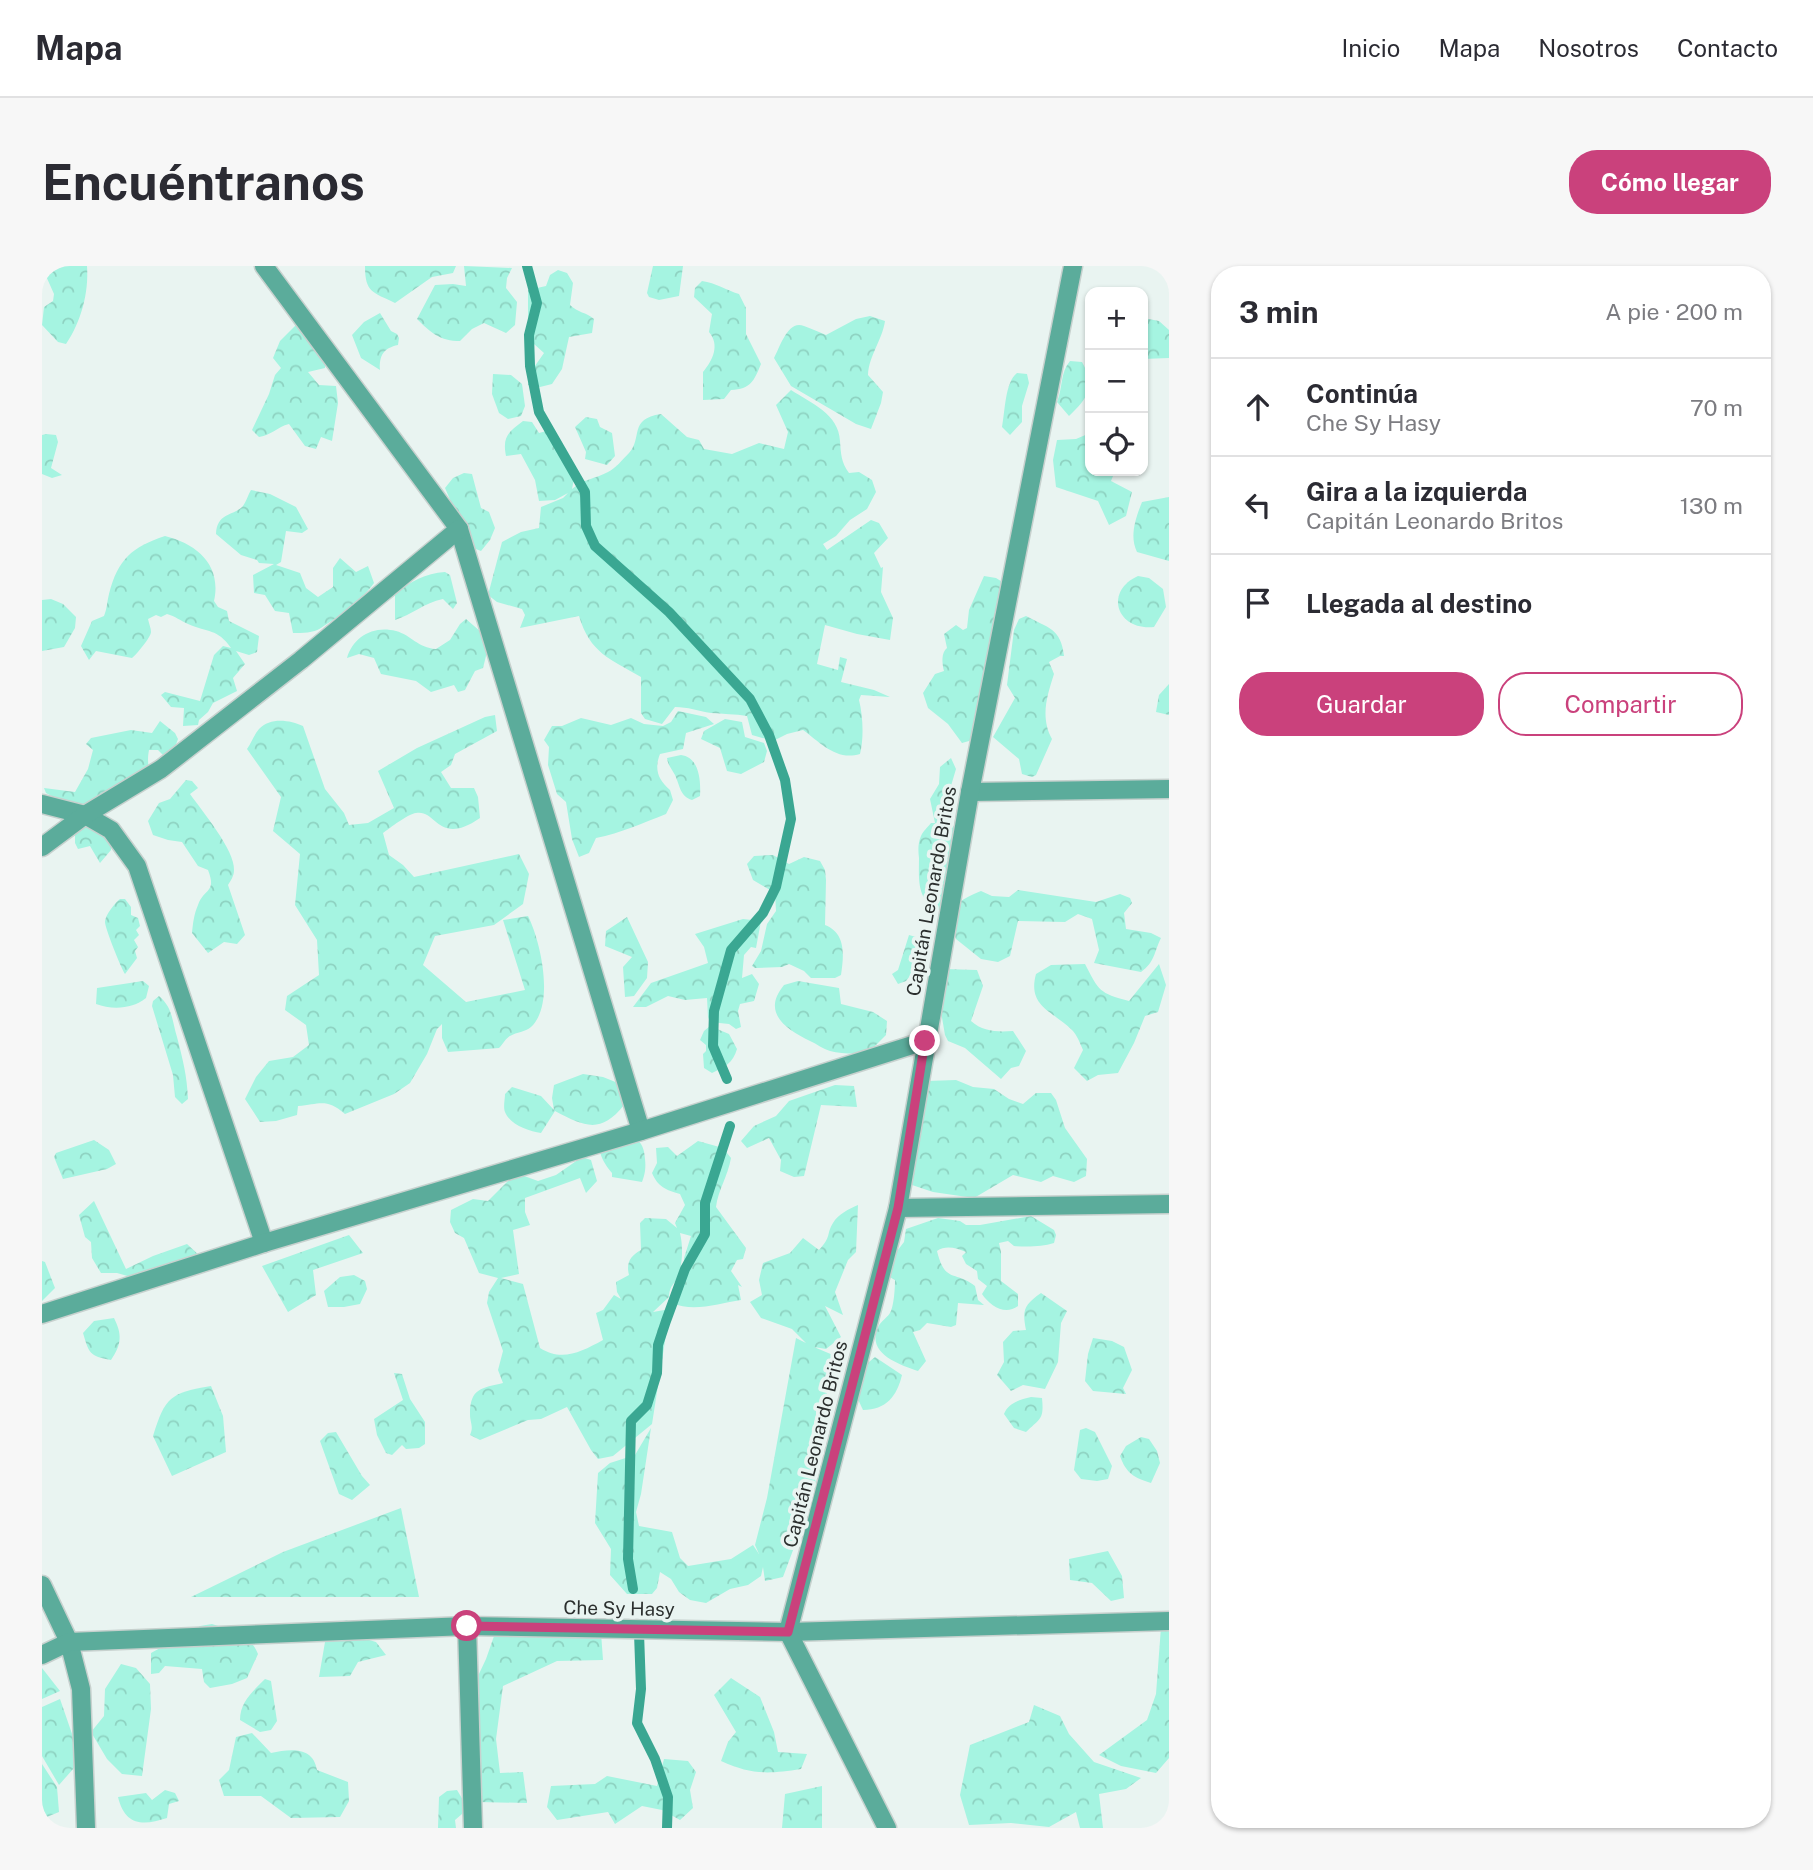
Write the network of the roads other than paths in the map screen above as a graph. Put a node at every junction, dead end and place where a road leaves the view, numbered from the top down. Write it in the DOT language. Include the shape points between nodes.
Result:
graph roads {
  1 [pos="264,266"];
  2 [pos="1073,266"];
  3 [pos="458,529"];
  4 [pos="1169,789"];
  5 [pos="970,792"];
  6 [pos="42,804"];
  7 [pos="85,815"];
  8 [pos="42,847"];
  9 [pos="925,1041"];
  10 [pos="641,1131"];
  11 [pos="1169,1204"];
  12 [pos="898,1208"];
  13 [pos="264,1243"];
  14 [pos="42,1314"];
  15 [pos="42,1585"];
  16 [pos="1169,1621"];
  17 [pos="467,1626"];
  18 [pos="788,1632"];
  19 [pos="69,1642"];
  20 [pos="42,1655"];
  21 [pos="86,1828"];
  22 [pos="473,1828"];
  23 [pos="887,1828"];
  1 -- 3 [label="street"];
  2 -- 5 [label="street, Capitán Leonardo Britos"];
  3 -- 7 [label="street" via="161,769"];
  3 -- 10 [label="street"];
  4 -- 5 [label="street"];
  5 -- 9 [label="street, Capitán Leonardo Britos"];
  6 -- 7 [label="street"];
  7 -- 8 [label="street"];
  7 -- 13 [label="street" via="111,830 137,866"];
  9 -- 10 [label="street"];
  9 -- 12 [label="street, Capitán Leonardo Britos"];
  10 -- 13 [label="street"];
  11 -- 12 [label="street"];
  12 -- 18 [label="street, Capitán Leonardo Britos"];
  13 -- 14 [label="street"];
  15 -- 19 [label="street"];
  16 -- 18 [label="street, Che Sy Hasy"];
  17 -- 18 [label="street, Che Sy Hasy"];
  17 -- 19 [label="street, Che Sy Hasy"];
  17 -- 22 [label="street"];
  18 -- 23 [label="street"];
  19 -- 20 [label="street"];
  19 -- 21 [label="street" via="81,1689"];
}
